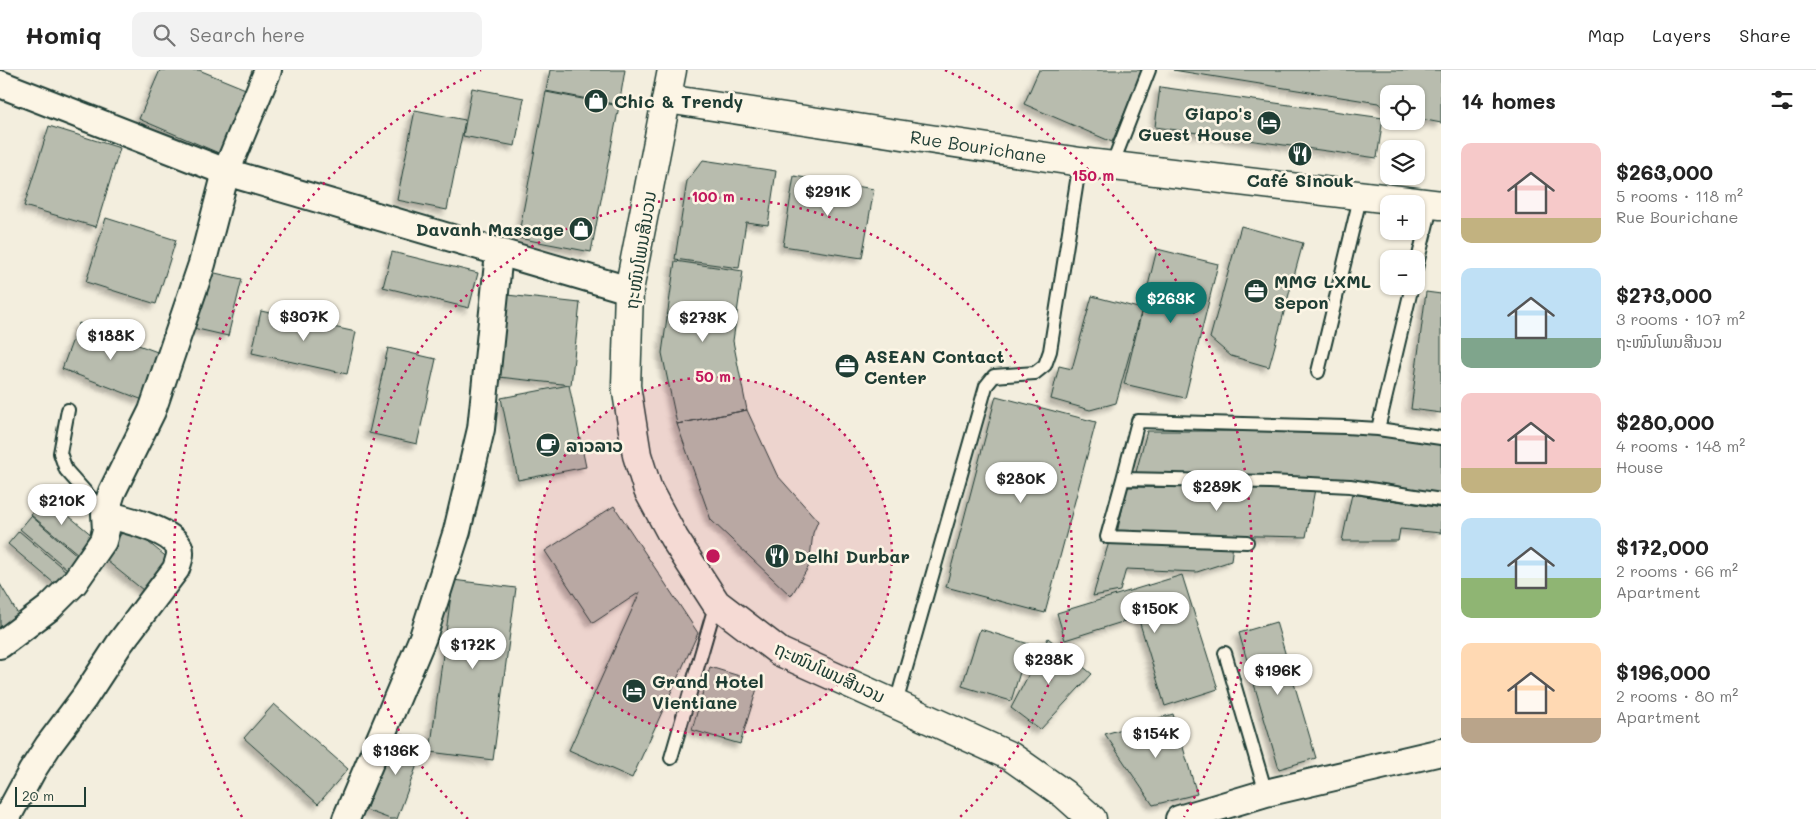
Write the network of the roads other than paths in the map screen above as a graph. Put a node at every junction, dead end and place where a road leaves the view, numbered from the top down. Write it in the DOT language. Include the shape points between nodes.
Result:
graph roads {
  1 [pos="268,70"];
  2 [pos="672,70"];
  3 [pos="1149,70"];
  4 [pos="0,84"];
  5 [pos="667,99"];
  6 [pos="1080,162"];
  7 [pos="1112,166"];
  8 [pos="226,172"];
  9 [pos="1361,194"];
  10 [pos="1436,204"];
  11 [pos="1422,250"];
  12 [pos="499,253"];
  13 [pos="629,290"];
  14 [pos="1410,295"];
  15 [pos="1318,372"];
  16 [pos="68,410"];
  17 [pos="1378,429"];
  18 [pos="1441,438"];
  19 [pos="1123,479"];
  20 [pos="1441,500"];
  21 [pos="105,514"];
  22 [pos="1247,542"];
  23 [pos="716,603"];
  24 [pos="0,645"];
  25 [pos="1224,653"];
  26 [pos="896,703"];
  27 [pos="1441,752"];
  28 [pos="671,758"];
  29 [pos="1266,793"];
  30 [pos="6,819"];
  31 [pos="346,819"];
  32 [pos="1092,819"];
  33 [pos="1179,819"];
  1 -- 8 [label="street"];
  2 -- 5 [label="street, ຖະໜົນໂພນສີນວນ"];
  3 -- 7 [label="lane"];
  4 -- 8 [label="street"];
  5 -- 6 [label="street, Rue Bourichane"];
  5 -- 13 [label="street, ຖະໜົນໂພນສີນວນ"];
  6 -- 7 [label="street, Rue Bourichane"];
  6 -- 26 [label="lane" via="1050,351 1045,365 1035,373 994,376 986,386"];
  7 -- 9 [label="street, Rue Bourichane"];
  8 -- 12 [label="street"];
  8 -- 21 [label="street" via="202,264 152,411 112,492"];
  9 -- 10 [label="street, Rue Bourichane"];
  9 -- 15 [label="lane"];
  10 -- 11 [label="lane"];
  12 -- 13 [label="street"];
  12 -- 31 [label="street" via="481,429 457,531 423,637"];
  13 -- 23 [label="street, ຖະໜົນໂພນສີນວນ" via="626,386 637,455 652,498"];
  14 -- 17 [label="lane"];
  16 -- 21 [label="lane" via="60,453 66,470"];
  17 -- 18 [label="lane"];
  17 -- 19 [label="lane" via="1138,421"];
  19 -- 20 [label="lane" via="1350,486"];
  19 -- 22 [label="lane" via="1107,537"];
  21 -- 24 [label="street" via="103,541 74,583 49,608"];
  21 -- 30 [label="street" via="139,522 171,538 179,548 180,557 176,569 48,746"];
  23 -- 26 [label="street, ຖະໜົນໂພນສີນວນ" via="780,652"];
  23 -- 28 [label="lane"];
  25 -- 29 [label="lane"];
  26 -- 32 [label="street, ຖະໜົນໂພນສີນວນ" via="1010,756 1064,794"];
  27 -- 29 [label="street"];
  29 -- 33 [label="street"];
}
